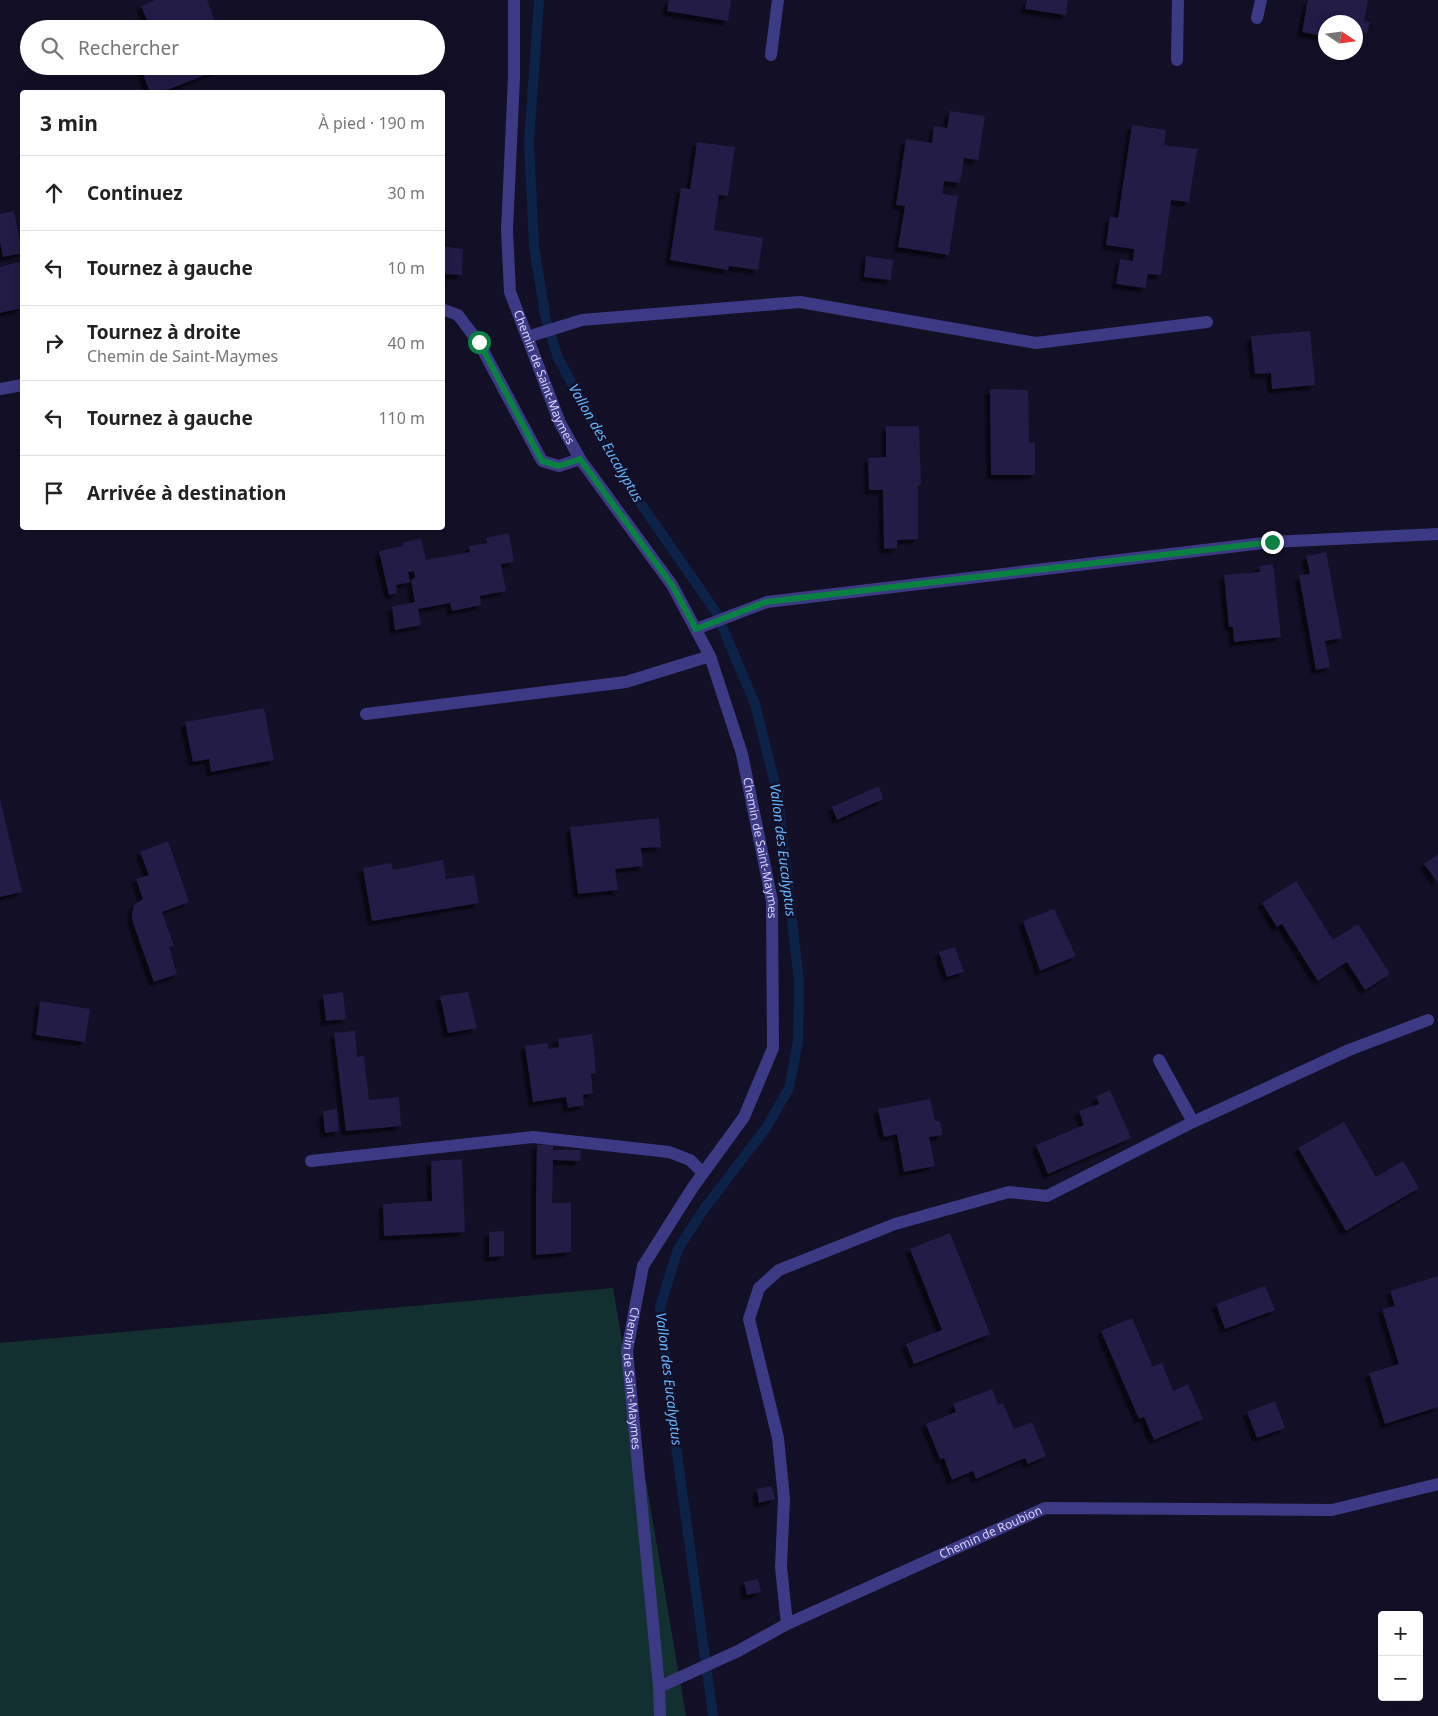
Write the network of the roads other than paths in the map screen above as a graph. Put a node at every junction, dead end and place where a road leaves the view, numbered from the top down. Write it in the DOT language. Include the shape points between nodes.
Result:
graph roads {
  1 [pos="514,0"];
  2 [pos="778,0"];
  3 [pos="1178,0"];
  4 [pos="1261,0"];
  5 [pos="1257,18"];
  6 [pos="770,54"];
  7 [pos="1177,60"];
  8 [pos="445,310"];
  9 [pos="1206,322"];
  10 [pos="527,337"];
  11 [pos="20,385"];
  12 [pos="0,389"];
  13 [pos="580,459"];
  14 [pos="1438,534"];
  15 [pos="696,629"];
  16 [pos="710,656"];
  17 [pos="366,714"];
  18 [pos="1428,1020"];
  19 [pos="1159,1060"];
  20 [pos="1193,1122"];
  21 [pos="311,1161"];
  22 [pos="703,1173"];
  23 [pos="1438,1484"];
  24 [pos="787,1624"];
  25 [pos="659,1687"];
  26 [pos="660,1716"];
  1 -- 10 [label="street, Chemin de Saint-Maymes" via="507,230 510,292"];
  2 -- 6 [label="street"];
  3 -- 7 [label="street"];
  4 -- 5 [label="street"];
  8 -- 13 [label="street" via="458,315 479,342 542,461 559,466"];
  9 -- 10 [label="street" via="1036,342 800,302 582,320"];
  10 -- 13 [label="street, Chemin de Saint-Maymes" via="560,423"];
  11 -- 12 [label="street"];
  13 -- 15 [label="street, Chemin de Saint-Maymes" via="672,585"];
  14 -- 15 [label="street" via="1272,542 766,602"];
  15 -- 16 [label="street, Chemin de Saint-Maymes"];
  16 -- 17 [label="street" via="626,682"];
  16 -- 22 [label="street, Chemin de Saint-Maymes" via="742,754 772,901 773,1048 744,1117"];
  18 -- 20 [label="street" via="1349,1050"];
  19 -- 20 [label="street"];
  20 -- 24 [label="street" via="1047,1196 1009,1192 895,1224 779,1270 759,1288 749,1319 778,1438 784,1498 781,1568"];
  21 -- 22 [label="street" via="533,1136 669,1152 690,1160"];
  22 -- 25 [label="street, Chemin de Saint-Maymes" via="643,1266 627,1351"];
  23 -- 24 [label="street, Chemin de Roubion" via="1332,1510 1045,1508"];
  24 -- 25 [label="street, Chemin de Roubion" via="738,1651"];
  25 -- 26 [label="street, Chemin de Saint-Maymes"];
}
